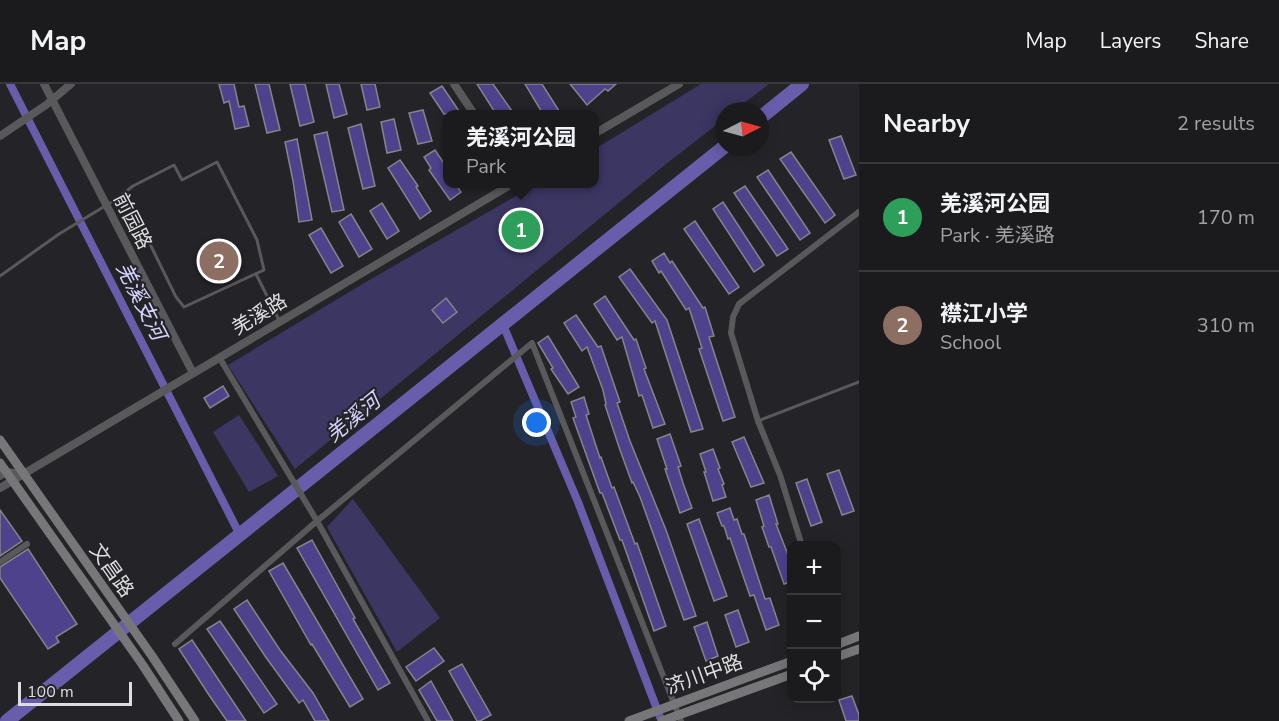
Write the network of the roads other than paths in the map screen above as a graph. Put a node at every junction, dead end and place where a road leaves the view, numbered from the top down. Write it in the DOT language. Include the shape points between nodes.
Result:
graph roads {
  1 [pos="44,84"];
  2 [pos="70,84"];
  3 [pos="454,84"];
  4 [pos="679,84"];
  5 [pos="49,102"];
  6 [pos="471,110"];
  7 [pos="599,131"];
  8 [pos="0,136"];
  9 [pos="504,188"];
  10 [pos="125,193"];
  11 [pos="859,212"];
  12 [pos="256,274"];
  13 [pos="0,276"];
  14 [pos="280,321"];
  15 [pos="219,357"];
  16 [pos="190,375"];
  17 [pos="859,382"];
  18 [pos="758,421"];
  19 [pos="0,440"];
  20 [pos="0,463"];
  21 [pos="3,474"];
  22 [pos="24,474"];
  23 [pos="12,481"];
  24 [pos="0,488"];
  25 [pos="317,521"];
  26 [pos="800,541"];
  27 [pos="27,544"];
  28 [pos="0,562"];
  29 [pos="859,636"];
  30 [pos="841,643"];
  31 [pos="175,644"];
  32 [pos="859,649"];
  33 [pos="841,656"];
  34 [pos="787,663"];
  35 [pos="787,676"];
  36 [pos="672,705"];
  37 [pos="678,717"];
  38 [pos="634,719"];
  39 [pos="179,721"];
  40 [pos="195,721"];
  41 [pos="428,721"];
  42 [pos="662,721"];
  1 -- 5 [label="street, 前园路"];
  2 -- 5 [label="street"];
  3 -- 6 [label="street"];
  4 -- 7 [label="street"];
  5 -- 8 [label="street"];
  5 -- 16 [label="street, 前园路"];
  9 -- 14 [label="street, 羌溪路"];
  10 -- 12 [label="lane" via="184,307"];
  10 -- 12 [label="lane" via="174,165 182,180 217,162 257,240 264,270"];
  10 -- 13 [label="lane"];
  11 -- 18 [label="street" via="739,304 730,333"];
  12 -- 14 [label="lane"];
  14 -- 15 [label="street, 羌溪路"];
  15 -- 16 [label="street, 羌溪路"];
  15 -- 25 [label="street"];
  16 -- 22 [label="street, 羌溪路"];
  17 -- 18 [label="lane"];
  18 -- 26 [label="street"];
  19 -- 22 [label="main road, 文昌路"];
  20 -- 21 [label="main road, 文昌路"];
  21 -- 22 [label="street"];
  21 -- 23 [label="main road, 文昌路"];
  22 -- 23 [label="street, 羌溪路"];
  22 -- 40 [label="main road, 文昌路"];
  23 -- 24 [label="street, 羌溪路"];
  23 -- 39 [label="main road, 文昌路"];
  25 -- 31 [label="street"];
  25 -- 36 [label="street" via="532,343"];
  25 -- 41 [label="street"];
  27 -- 28 [label="street"];
  29 -- 30 [label="main road"];
  32 -- 33 [label="main road"];
  34 -- 36 [label="main road, 济川中路"];
  35 -- 37 [label="main road, 济川中路"];
  36 -- 37 [label="street"];
  36 -- 38 [label="main road, 济川中路"];
  37 -- 42 [label="main road, 济川中路"];
}
